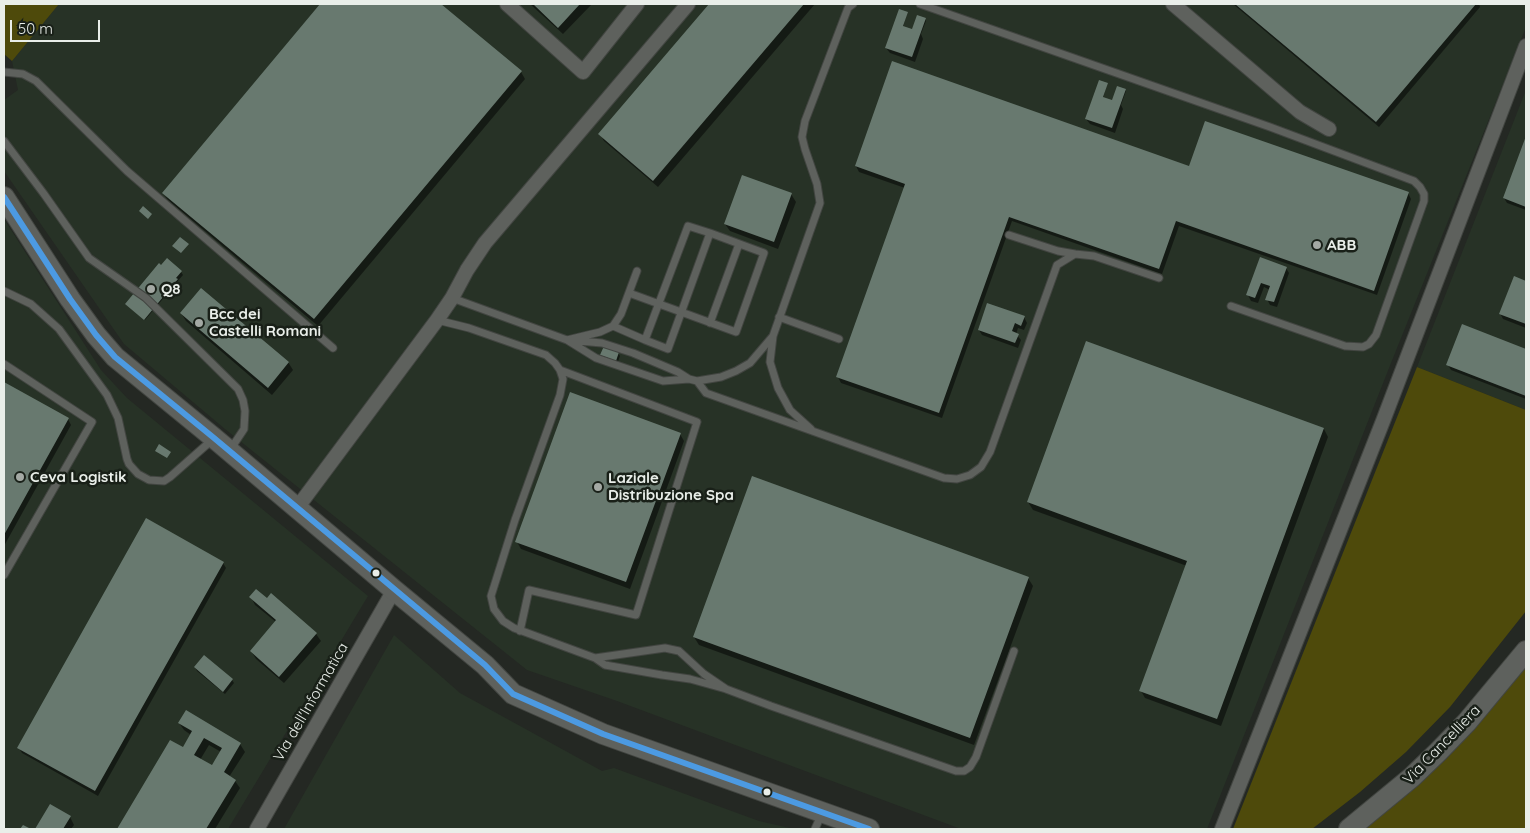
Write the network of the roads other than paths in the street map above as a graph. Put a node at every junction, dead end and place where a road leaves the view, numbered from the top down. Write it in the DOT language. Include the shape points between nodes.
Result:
graph roads {
  1 [pos="508,4"];
  2 [pos="637,4"];
  3 [pos="688,4"];
  4 [pos="852,4"];
  5 [pos="920,4"];
  6 [pos="1173,4"];
  7 [pos="928,5"];
  8 [pos="1526,46"];
  9 [pos="4,72"];
  10 [pos="1329,129"];
  11 [pos="4,141"];
  12 [pos="4,196"];
  13 [pos="710,233"];
  14 [pos="1009,235"];
  15 [pos="739,244"];
  16 [pos="1058,250"];
  17 [pos="1075,254"];
  18 [pos="1057,265"];
  19 [pos="637,271"];
  20 [pos="1159,278"];
  21 [pos="4,291"];
  22 [pos="629,293"];
  23 [pos="452,298"];
  24 [pos="659,304"];
  25 [pos="1231,306"];
  26 [pos="682,312"];
  27 [pos="778,317"];
  28 [pos="437,320"];
  29 [pos="710,323"];
  30 [pos="613,326"];
  31 [pos="772,336"];
  32 [pos="839,339"];
  33 [pos="567,340"];
  34 [pos="645,340"];
  35 [pos="333,348"];
  36 [pos="4,364"];
  37 [pos="560,370"];
  38 [pos="689,379"];
  39 [pos="697,381"];
  40 [pos="815,432"];
  41 [pos="214,438"];
  42 [pos="229,451"];
  43 [pos="297,508"];
  44 [pos="4,576"];
  45 [pos="394,590"];
  46 [pos="520,631"];
  47 [pos="1014,651"];
  48 [pos="1526,651"];
  49 [pos="595,658"];
  50 [pos="726,689"];
  51 [pos="818,821"];
  52 [pos="257,829"];
  53 [pos="870,829"];
  54 [pos="1222,829"];
  55 [pos="1349,829"];
  1 -- 2 [label="street" via="582,72"];
  3 -- 23 [label="street" via="485,243"];
  4 -- 27 [label="lane" via="805,121 802,137 820,203"];
  5 -- 7 [label="lane"];
  6 -- 10 [label="street" via="1300,112"];
  7 -- 25 [label="lane" via="1270,128 1420,186 1424,202 1376,335 1369,344 1345,346"];
  8 -- 54 [label="street"];
  9 -- 35 [label="lane" via="22,74 36,81 128,171"];
  11 -- 42 [label="lane" via="89,258 146,298 238,389 245,411 244,429"];
  12 -- 41 [label="main road" via="70,299 115,357"];
  13 -- 15 [label="lane"];
  13 -- 24 [label="lane" via="688,226"];
  13 -- 26 [label="lane"];
  14 -- 16 [label="lane"];
  15 -- 29 [label="lane"];
  15 -- 29 [label="lane" via="764,253 746,306 736,332"];
  16 -- 17 [label="lane"];
  16 -- 18 [label="lane"];
  17 -- 18 [label="lane"];
  17 -- 20 [label="lane" via="1094,256"];
  18 -- 40 [label="lane" via="990,452 981,467 970,475 944,478"];
  19 -- 22 [label="lane"];
  21 -- 41 [label="lane" via="32,304 59,329 107,395 118,418 127,459 138,474 149,480 164,481"];
  22 -- 24 [label="lane"];
  22 -- 30 [label="lane"];
  23 -- 28 [label="street"];
  23 -- 33 [label="lane"];
  24 -- 26 [label="lane"];
  24 -- 34 [label="lane"];
  26 -- 29 [label="lane"];
  26 -- 34 [label="lane" via="668,349"];
  27 -- 31 [label="lane"];
  27 -- 32 [label="lane"];
  28 -- 37 [label="lane" via="546,355"];
  28 -- 43 [label="street"];
  30 -- 33 [label="lane"];
  30 -- 34 [label="lane"];
  31 -- 39 [label="lane" via="750,364 721,377"];
  31 -- 40 [label="lane" via="770,362 778,388 790,410"];
  33 -- 38 [label="lane" via="618,348"];
  33 -- 38 [label="lane" via="596,358 663,381"];
  36 -- 44 [label="lane" via="92,422"];
  37 -- 46 [label="lane" via="563,379 560,395 491,596 494,609 503,621"];
  37 -- 46 [label="lane" via="697,422 636,615 529,590"];
  38 -- 39 [label="lane"];
  39 -- 40 [label="lane" via="706,393"];
  41 -- 42 [label="main road"];
  42 -- 43 [label="main road"];
  43 -- 45 [label="main road"];
  45 -- 51 [label="main road" via="485,665 513,694"];
  45 -- 52 [label="street, Via dell'Informatica"];
  46 -- 49 [label="lane"];
  47 -- 50 [label="lane" via="976,757 970,768 964,771 956,771"];
  48 -- 55 [label="main road, Via Cancelliera" via="1438,752"];
  49 -- 50 [label="lane" via="605,665 690,678"];
  49 -- 50 [label="lane" via="665,648 679,652"];
  51 -- 53 [label="main road"];
}
